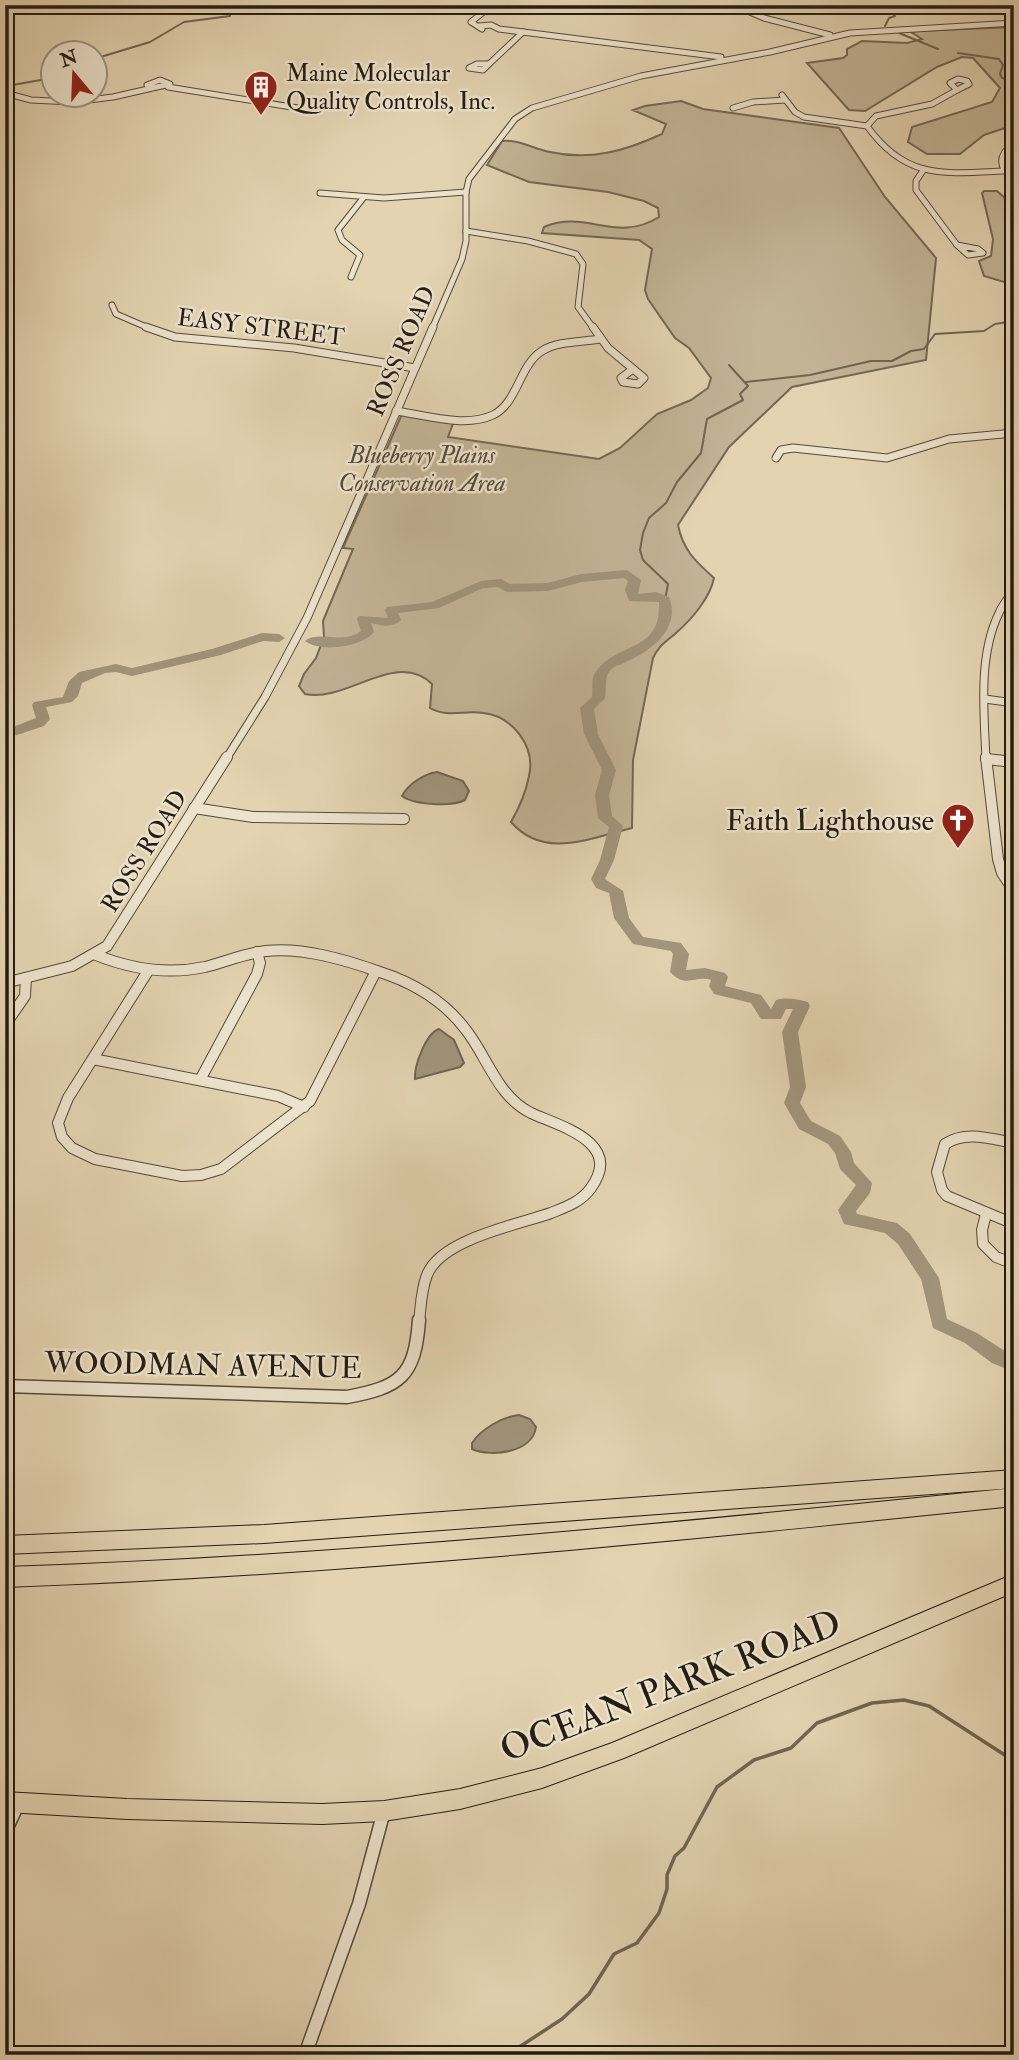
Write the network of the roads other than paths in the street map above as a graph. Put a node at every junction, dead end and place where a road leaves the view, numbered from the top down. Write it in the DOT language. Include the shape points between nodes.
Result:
graph roads {
  1 [pos="492,5"];
  2 [pos="733,5"];
  3 [pos="1014,23"];
  4 [pos="523,32"];
  5 [pos="834,36"];
  6 [pos="729,59"];
  7 [pos="489,64"];
  8 [pos="957,90"];
  9 [pos="5,93"];
  10 [pos="733,108"];
  11 [pos="304,109"];
  12 [pos="866,127"];
  13 [pos="1014,143"];
  14 [pos="924,169"];
  15 [pos="1002,171"];
  16 [pos="1014,180"];
  17 [pos="466,192"];
  18 [pos="320,193"];
  19 [pos="364,197"];
  20 [pos="466,231"];
  21 [pos="957,245"];
  22 [pos="352,277"];
  23 [pos="111,305"];
  24 [pos="600,339"];
  25 [pos="415,368"];
  26 [pos="633,369"];
  27 [pos="396,411"];
  28 [pos="1014,433"];
  29 [pos="776,458"];
  30 [pos="1014,590"];
  31 [pos="985,699"];
  32 [pos="1014,703"];
  33 [pos="986,759"];
  34 [pos="1014,762"];
  35 [pos="194,808"];
  36 [pos="404,819"];
  37 [pos="1014,891"];
  38 [pos="257,952"];
  39 [pos="96,955"];
  40 [pos="148,971"];
  41 [pos="376,971"];
  42 [pos="26,978"];
  43 [pos="5,984"];
  44 [pos="5,1025"];
  45 [pos="93,1059"];
  46 [pos="200,1080"];
  47 [pos="304,1107"];
  48 [pos="1014,1143"];
  49 [pos="986,1214"];
  50 [pos="1014,1224"];
  51 [pos="1014,1264"];
  52 [pos="5,1386"];
  53 [pos="1014,1479"];
  54 [pos="1014,1497"];
  55 [pos="5,1545"];
  56 [pos="5,1577"];
  57 [pos="1013,1584"];
  58 [pos="12,1802"];
  59 [pos="384,1811"];
  60 [pos="5,1832"];
  61 [pos="305,2055"];
  1 -- 4 [label="street" via="471,22 488,31"];
  2 -- 5 [label="street"];
  3 -- 5 [label="street, ROSS ROAD" via="874,29"];
  4 -- 6 [label="street"];
  4 -- 7 [label="street"];
  5 -- 6 [label="street, ROSS ROAD"];
  6 -- 17 [label="street, ROSS ROAD" via="632,79 523,112 477,165"];
  8 -- 12 [label="street" via="932,104 876,117"];
  9 -- 11 [label="street" via="40,101 78,101 114,96 160,80 169,82 168,86"];
  10 -- 12 [label="street" via="783,97 804,117"];
  12 -- 14 [label="street" via="890,156"];
  13 -- 15 [label="street" via="1001,155"];
  14 -- 15 [label="street"];
  14 -- 21 [label="street" via="916,190"];
  15 -- 16 [label="street"];
  17 -- 19 [label="street"];
  17 -- 20 [label="street, ROSS ROAD"];
  18 -- 19 [label="street"];
  19 -- 22 [label="street" via="337,232 360,255"];
  20 -- 24 [label="street" via="578,254 582,261 577,304"];
  20 -- 25 [label="street, ROSS ROAD" via="463,259"];
  23 -- 25 [label="street, EASY STREET" via="122,318 175,337 294,348"];
  24 -- 26 [label="street"];
  24 -- 27 [label="street" via="538,353 504,408 491,416 457,420"];
  25 -- 27 [label="street, ROSS ROAD"];
  27 -- 35 [label="street, ROSS ROAD" via="295,643"];
  28 -- 29 [label="street" via="937,442 887,458 793,448 781,450"];
  30 -- 31 [label="street" via="993,621"];
  31 -- 32 [label="street"];
  31 -- 33 [label="street"];
  33 -- 34 [label="street"];
  33 -- 37 [label="street" via="998,859"];
  35 -- 36 [label="street" via="253,817"];
  35 -- 39 [label="street, ROSS ROAD" via="110,942"];
  38 -- 40 [label="street, WOODMAN AVENUE" via="191,970"];
  38 -- 41 [label="street, WOODMAN AVENUE" via="284,951"];
  38 -- 46 [label="street" via="257,974"];
  39 -- 40 [label="street, WOODMAN AVENUE"];
  39 -- 42 [label="street, ROSS ROAD"];
  40 -- 45 [label="street"];
  41 -- 47 [label="street" via="318,1090"];
  41 -- 52 [label="street, WOODMAN AVENUE" via="409,985 450,1012 514,1102 589,1141 600,1168 591,1190 570,1205 460,1245 440,1257 426,1280 411,1365 372,1394 347,1397"];
  42 -- 43 [label="street, ROSS ROAD"];
  42 -- 44 [label="street" via="28,991"];
  45 -- 46 [label="street"];
  45 -- 47 [label="street" via="60,1111 58,1123 68,1145 95,1159 177,1175 207,1174 228,1166"];
  46 -- 47 [label="street" via="278,1096"];
  48 -- 49 [label="street" via="972,1137 945,1144 936,1175 940,1190"];
  49 -- 50 [label="street"];
  49 -- 51 [label="street" via="983,1244 996,1257"];
  53 -- 55 [label="highway" via="264,1534"];
  54 -- 56 [label="highway" via="414,1556"];
  57 -- 59 [label="main road, OCEAN PARK ROAD" via="563,1772 460,1799"];
  58 -- 59 [label="main road, OCEAN PARK ROAD" via="264,1813"];
  58 -- 60 [label="street"];
  59 -- 61 [label="street" via="353,1919"];
}
